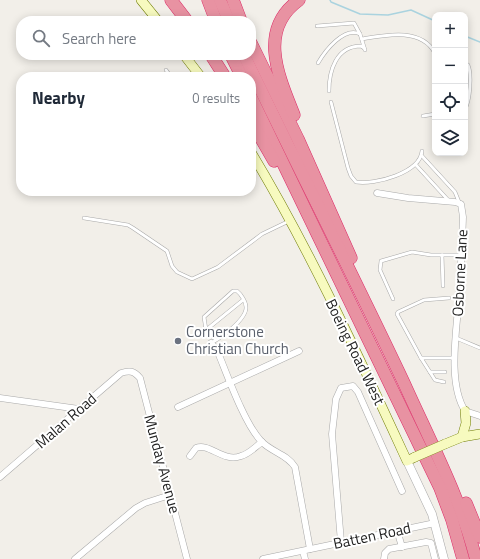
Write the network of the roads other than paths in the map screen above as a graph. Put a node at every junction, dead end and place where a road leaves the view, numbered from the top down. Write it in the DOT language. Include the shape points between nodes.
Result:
graph roads {
  1 [pos="141,0"];
  2 [pos="171,0"];
  3 [pos="208,0"];
  4 [pos="220,0"];
  5 [pos="233,0"];
  6 [pos="299,0"];
  7 [pos="154,16"];
  8 [pos="183,16"];
  9 [pos="214,16"];
  10 [pos="227,16"];
  11 [pos="239,16"];
  12 [pos="316,26"];
  13 [pos="360,34"];
  14 [pos="362,40"];
  15 [pos="432,48"];
  16 [pos="256,53"];
  17 [pos="188,60"];
  18 [pos="214,60"];
  19 [pos="234,60"];
  20 [pos="246,60"];
  21 [pos="318,63"];
  22 [pos="468,64"];
  23 [pos="197,72"];
  24 [pos="222,72"];
  25 [pos="240,72"];
  26 [pos="252,72"];
  27 [pos="256,80"];
  28 [pos="329,91"];
  29 [pos="468,95"];
  30 [pos="331,102"];
  31 [pos="256,107"];
  32 [pos="432,114"];
  33 [pos="423,116"];
  34 [pos="256,130"];
  35 [pos="422,151"];
  36 [pos="422,156"];
  37 [pos="256,161"];
  38 [pos="416,165"];
  39 [pos="377,193"];
  40 [pos="449,201"];
  41 [pos="459,202"];
  42 [pos="328,209"];
  43 [pos="84,218"];
  44 [pos="289,221"];
  45 [pos="319,238"];
  46 [pos="442,254"];
  47 [pos="462,255"];
  48 [pos="443,286"];
  49 [pos="449,298"];
  50 [pos="393,299"];
  51 [pos="243,300"];
  52 [pos="376,326"];
  53 [pos="206,330"];
  54 [pos="456,338"];
  55 [pos="214,341"];
  56 [pos="480,348"];
  57 [pos="299,351"];
  58 [pos="421,358"];
  59 [pos="455,358"];
  60 [pos="134,372"];
  61 [pos="430,372"];
  62 [pos="445,372"];
  63 [pos="399,374"];
  64 [pos="444,382"];
  65 [pos="231,383"];
  66 [pos="0,398"];
  67 [pos="178,407"];
  68 [pos="79,409"];
  69 [pos="465,411"];
  70 [pos="480,416"];
  71 [pos="480,434"];
  72 [pos="462,437"];
  73 [pos="262,442"];
  74 [pos="420,445"];
  75 [pos="190,456"];
  76 [pos="411,459"];
  77 [pos="0,477"];
  78 [pos="402,491"];
  79 [pos="170,495"];
  80 [pos="435,523"];
  81 [pos="397,530"];
  82 [pos="480,537"];
  83 [pos="341,542"];
  84 [pos="402,547"];
  85 [pos="310,549"];
  86 [pos="303,551"];
  87 [pos="75,559"];
  88 [pos="187,559"];
  89 [pos="263,559"];
  90 [pos="305,559"];
  91 [pos="384,559"];
  92 [pos="435,559"];
  93 [pos="444,559"];
  94 [pos="455,559"];
  95 [pos="463,559"];
  96 [pos="476,559"];
  1 -- 7 [label="main road"];
  2 -- 8 [label="highway"];
  3 -- 9 [label="highway"];
  4 -- 10 [label="highway"];
  5 -- 11 [label="highway"];
  6 -- 42 [label="highway" via="278,25 274,55 290,107"];
  12 -- 13 [label="lane" via="354,23"];
  13 -- 14 [label="lane"];
  13 -- 21 [label="lane" via="351,33 338,39 325,50"];
  14 -- 15 [label="lane" via="393,34 409,36"];
  14 -- 28 [label="lane" via="365,50 358,46 347,50 335,61 329,76"];
  16 -- 42 [label="highway" via="298,139"];
  17 -- 23 [label="main road"];
  18 -- 24 [label="highway"];
  19 -- 25 [label="highway"];
  20 -- 26 [label="highway"];
  22 -- 29 [label="lane"];
  27 -- 52 [label="highway"];
  30 -- 38 [label="lane" via="353,180 360,183 371,182 401,174"];
  31 -- 45 [label="highway"];
  32 -- 33 [label="lane"];
  34 -- 45 [label="highway"];
  35 -- 36 [label="lane"];
  36 -- 38 [label="lane"];
  36 -- 41 [label="lane" via="455,192"];
  37 -- 44 [label="main road, Boeing Road West"];
  38 -- 40 [label="lane"];
  39 -- 40 [label="street"];
  40 -- 41 [label="street"];
  41 -- 47 [label="street, Osborne Lane" via="463,210"];
  42 -- 52 [label="highway" via="357,272"];
  43 -- 44 [label="lane" via="133,228 166,251 177,272 192,279 218,267 262,234"];
  44 -- 76 [label="main road, Boeing Road West"];
  45 -- 74 [label="highway"];
  46 -- 47 [label="lane"];
  46 -- 48 [label="lane"];
  46 -- 50 [label="lane" via="412,252 381,261 380,270"];
  47 -- 54 [label="street, Osborne Lane"];
  49 -- 58 [label="lane" via="424,300 397,314"];
  51 -- 53 [label="lane"];
  51 -- 53 [label="lane" via="239,291 233,291 206,314"];
  51 -- 55 [label="lane" via="246,308 243,317"];
  52 -- 63 [label="highway"];
  53 -- 55 [label="lane"];
  54 -- 56 [label="lane"];
  54 -- 59 [label="street, Osborne Lane"];
  55 -- 65 [label="street"];
  57 -- 65 [label="street"];
  58 -- 59 [label="lane"];
  58 -- 61 [label="lane"];
  59 -- 69 [label="street, Osborne Lane" via="456,382"];
  60 -- 68 [label="street, Malan Road" via="122,373"];
  60 -- 79 [label="street, Munday Avenue" via="140,378"];
  61 -- 62 [label="lane"];
  61 -- 64 [label="lane" via="436,381"];
  63 -- 82 [label="highway" via="442,452"];
  63 -- 96 [label="highway" via="464,518"];
  65 -- 67 [label="street"];
  65 -- 73 [label="street" via="249,423"];
  66 -- 68 [label="street"];
  68 -- 77 [label="street, Malan Road"];
  69 -- 70 [label="street"];
  69 -- 72 [label="main road" via="466,423"];
  71 -- 72 [label="main road"];
  72 -- 76 [label="main road, bridge"];
  73 -- 75 [label="street" via="248,453 236,458 226,457 202,447 196,448"];
  73 -- 85 [label="street" via="289,459 295,467"];
  74 -- 94 [label="highway" via="445,518"];
  74 -- 95 [label="highway" via="445,501"];
  76 -- 80 [label="street, Boeing Road West"];
  78 -- 83 [label="street" via="358,392 353,386 341,388 336,399 332,434"];
  79 -- 87 [label="street" via="136,508"];
  79 -- 88 [label="street, Munday Avenue"];
  80 -- 81 [label="street, Batten Road"];
  80 -- 93 [label="street, Boeing Road West"];
  81 -- 83 [label="street, Batten Road"];
  81 -- 84 [label="street"];
  83 -- 85 [label="street, Batten Road"];
  84 -- 91 [label="street" via="387,551"];
  84 -- 92 [label="street" via="429,542"];
  85 -- 86 [label="street, Batten Road"];
  86 -- 89 [label="street, Batten Road"];
  86 -- 90 [label="street"];
}
